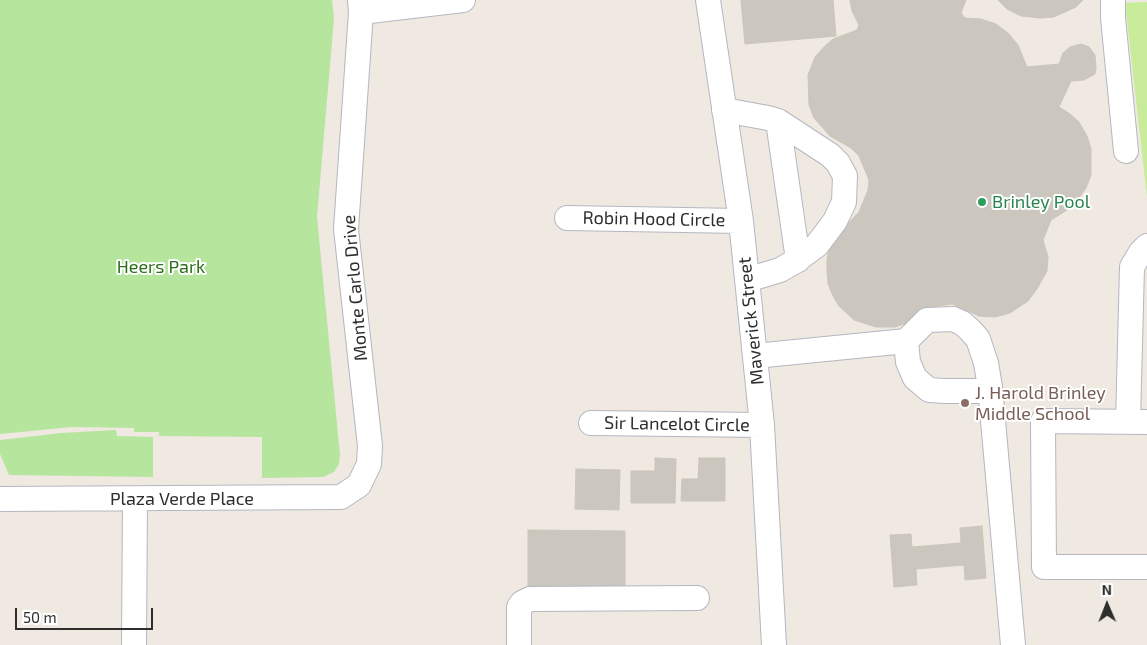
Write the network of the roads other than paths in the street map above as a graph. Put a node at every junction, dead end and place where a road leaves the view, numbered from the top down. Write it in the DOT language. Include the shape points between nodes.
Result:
graph roads {
  1 [pos="463,0"];
  2 [pos="708,0"];
  3 [pos="1113,0"];
  4 [pos="360,6"];
  5 [pos="724,110"];
  6 [pos="778,121"];
  7 [pos="1126,151"];
  8 [pos="567,218"];
  9 [pos="741,221"];
  10 [pos="1147,246"];
  11 [pos="798,260"];
  12 [pos="747,280"];
  13 [pos="906,341"];
  14 [pos="755,356"];
  15 [pos="990,391"];
  16 [pos="1137,422"];
  17 [pos="591,423"];
  18 [pos="762,425"];
  19 [pos="359,485"];
  20 [pos="0,499"];
  21 [pos="135,500"];
  22 [pos="1147,567"];
  23 [pos="697,598"];
  24 [pos="134,645"];
  25 [pos="518,645"];
  26 [pos="774,645"];
  27 [pos="1013,645"];
  1 -- 4 [label="street"];
  2 -- 5 [label="street, Maverick Street"];
  3 -- 7 [label="street"];
  4 -- 19 [label="street, Monte Carlo Drive" via="346,228 370,446 369,464"];
  5 -- 6 [label="street"];
  5 -- 9 [label="street, Maverick Street"];
  6 -- 11 [label="street"];
  6 -- 11 [label="street" via="830,156 845,176 844,202 835,221 817,244"];
  8 -- 9 [label="street, Robin Hood Circle"];
  9 -- 12 [label="street, Maverick Street"];
  10 -- 16 [label="street" via="1132,268"];
  11 -- 12 [label="street" via="780,270"];
  12 -- 14 [label="street, Maverick Street"];
  13 -- 14 [label="street"];
  13 -- 15 [label="street" via="908,362 915,378 930,390"];
  13 -- 15 [label="street" via="927,320 962,322 978,339"];
  14 -- 18 [label="street, Maverick Street"];
  15 -- 27 [label="street"];
  16 -- 22 [label="street" via="1044,421 1044,567"];
  17 -- 18 [label="street, Sir Lancelot Circle"];
  18 -- 26 [label="street, Maverick Street"];
  19 -- 21 [label="street, Plaza Verde Place" via="341,497"];
  20 -- 21 [label="street, Plaza Verde Place"];
  21 -- 24 [label="street"];
  23 -- 25 [label="street" via="530,599 519,607"];
}
